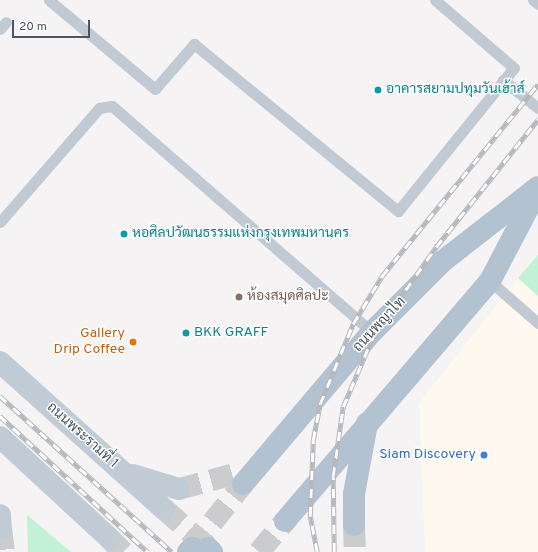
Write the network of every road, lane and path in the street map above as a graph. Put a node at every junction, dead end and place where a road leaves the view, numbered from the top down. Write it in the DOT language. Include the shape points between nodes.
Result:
graph roads {
  1 [pos="50,0"];
  2 [pos="435,0"];
  3 [pos="533,0"];
  4 [pos="538,4"];
  5 [pos="504,80"];
  6 [pos="538,108"];
  7 [pos="538,187"];
  8 [pos="0,222"];
  9 [pos="490,281"];
  10 [pos="538,323"];
  11 [pos="372,332"];
  12 [pos="0,362"];
  13 [pos="368,419"];
  14 [pos="0,437"];
  15 [pos="117,468"];
  16 [pos="246,474"];
  17 [pos="179,488"];
  18 [pos="164,509"];
  19 [pos="285,521"];
  20 [pos="354,525"];
  21 [pos="109,538"];
  1 -- 5 [label="lane" via="155,90 194,44 398,211"];
  2 -- 5 [label="lane" via="514,68"];
  3 -- 4 [label="lane"];
  5 -- 6 [label="lane"];
  7 -- 9 [label="main road, ถนนพญาไท"];
  7 -- 11 [label="main road, ถนนพญาไท" via="442,261"];
  8 -- 11 [label="lane" via="99,108 112,106 319,290"];
  9 -- 10 [label="lane"];
  9 -- 13 [label="main road, ถนนพญาไท"];
  11 -- 16 [label="main road, ถนนพญาไท"];
  12 -- 15 [label="main road, ถนนพระรามที่ 1"];
  13 -- 19 [label="main road, ถนนพญาไท"];
  13 -- 20 [label="main road" via="354,494"];
  14 -- 21 [label="main road"];
  15 -- 17 [label="main road" via="163,486"];
  15 -- 18 [label="main road, ถนนพระรามที่ 1"];
}
